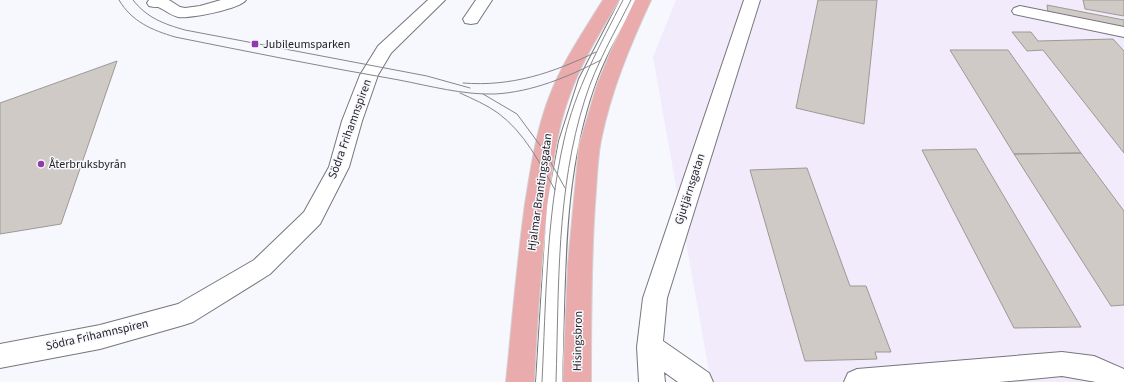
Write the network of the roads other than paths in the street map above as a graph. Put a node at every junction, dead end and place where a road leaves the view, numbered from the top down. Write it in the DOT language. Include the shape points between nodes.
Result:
graph roads {
  1 [pos="238,0"];
  2 [pos="437,0"];
  3 [pos="484,0"];
  4 [pos="597,0"];
  5 [pos="611,0"];
  6 [pos="628,0"];
  7 [pos="642,0"];
  8 [pos="752,0"];
  9 [pos="155,3"];
  10 [pos="207,4"];
  11 [pos="1020,11"];
  12 [pos="471,20"];
  13 [pos="1124,32"];
  14 [pos="575,62"];
  15 [pos="650,347"];
  16 [pos="0,356"];
  17 [pos="520,382"];
  18 [pos="549,382"];
  19 [pos="577,382"];
  20 [pos="652,382"];
  21 [pos="700,382"];
  22 [pos="857,382"];
  23 [pos="1124,382"];
  1 -- 10 [label="street"];
  2 -- 16 [label="street, Södra Frihamnspiren" via="384,50 369,75 338,168 312,218 262,267 184,314 25,360"];
  3 -- 12 [label="street"];
  4 -- 14 [label="main road" via="578,34"];
  5 -- 14 [label="main road, Hjalmar Brantingsgatan"];
  6 -- 18 [label="street" via="588,79 569,142 558,205"];
  7 -- 19 [label="main road, Hisingsbron" via="612,68 590,141 578,300"];
  8 -- 15 [label="street, Gjutjärnsgatan" via="655,298"];
  9 -- 10 [label="street" via="160,1 180,12 191,12"];
  11 -- 13 [label="street"];
  14 -- 17 [label="main road, Hjalmar Brantingsgatan" via="549,129 540,177"];
  15 -- 20 [label="street, Gjutjärnsgatan"];
  15 -- 21 [label="street"];
  22 -- 23 [label="street" via="1062,364 1094,368"];
}
